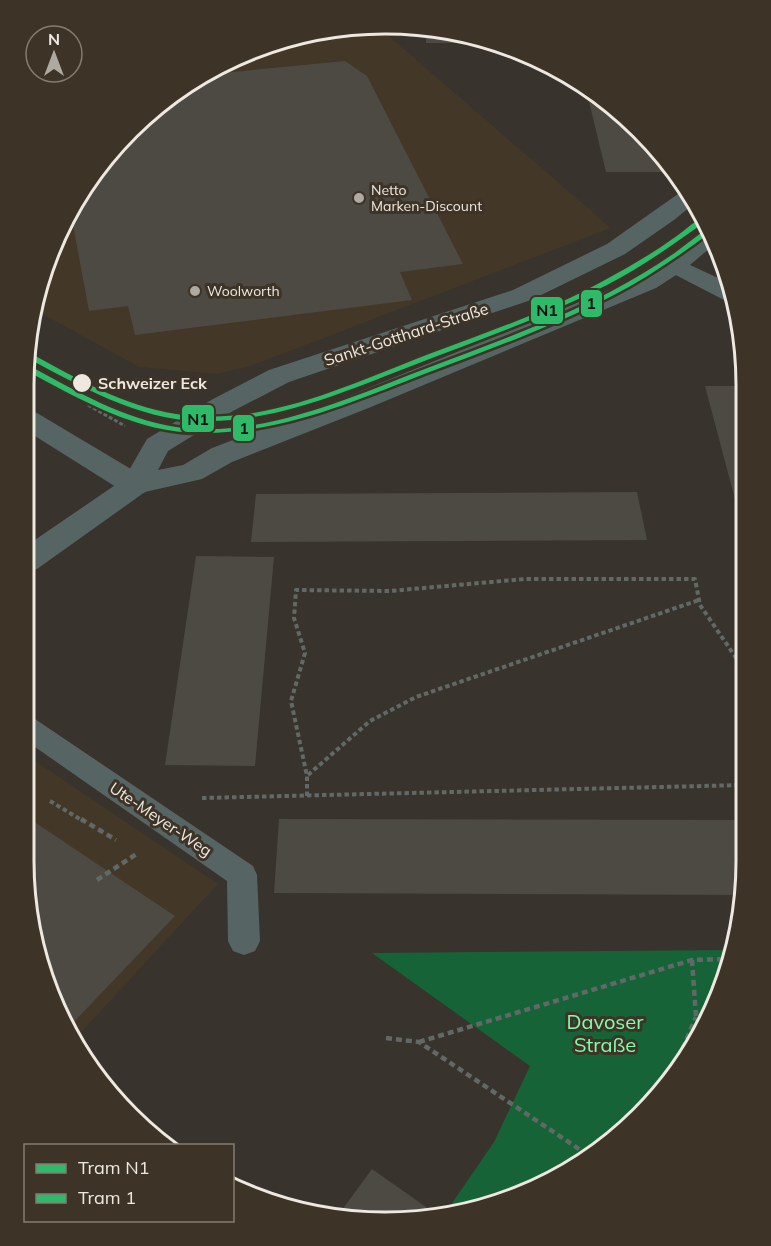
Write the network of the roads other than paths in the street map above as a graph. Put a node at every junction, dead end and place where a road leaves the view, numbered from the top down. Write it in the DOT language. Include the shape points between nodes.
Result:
graph roads {
  1 [pos="683,201"];
  2 [pos="705,240"];
  3 [pos="675,265"];
  4 [pos="723,290"];
  5 [pos="307,368"];
  6 [pos="338,410"];
  7 [pos="35,424"];
  8 [pos="135,485"];
  9 [pos="35,555"];
  10 [pos="35,733"];
  11 [pos="244,941"];
  1 -- 5 [label="street, Sankt-Gotthard-Straße" via="616,249 522,295"];
  2 -- 3 [label="street, Sankt-Gotthard-Straße"];
  3 -- 4 [label="street"];
  3 -- 6 [label="street, Sankt-Gotthard-Straße" via="647,282"];
  5 -- 6 [label="street" via="307,389 315,400"];
  5 -- 8 [label="street, Sankt-Gotthard-Straße" via="279,376 157,445"];
  6 -- 8 [label="street, Sankt-Gotthard-Straße" via="222,455 192,472"];
  7 -- 8 [label="street"];
  8 -- 9 [label="street, Sankt-Gotthard-Straße"];
  10 -- 11 [label="lane, Ute-Meyer-Weg" via="242,874"];
}
